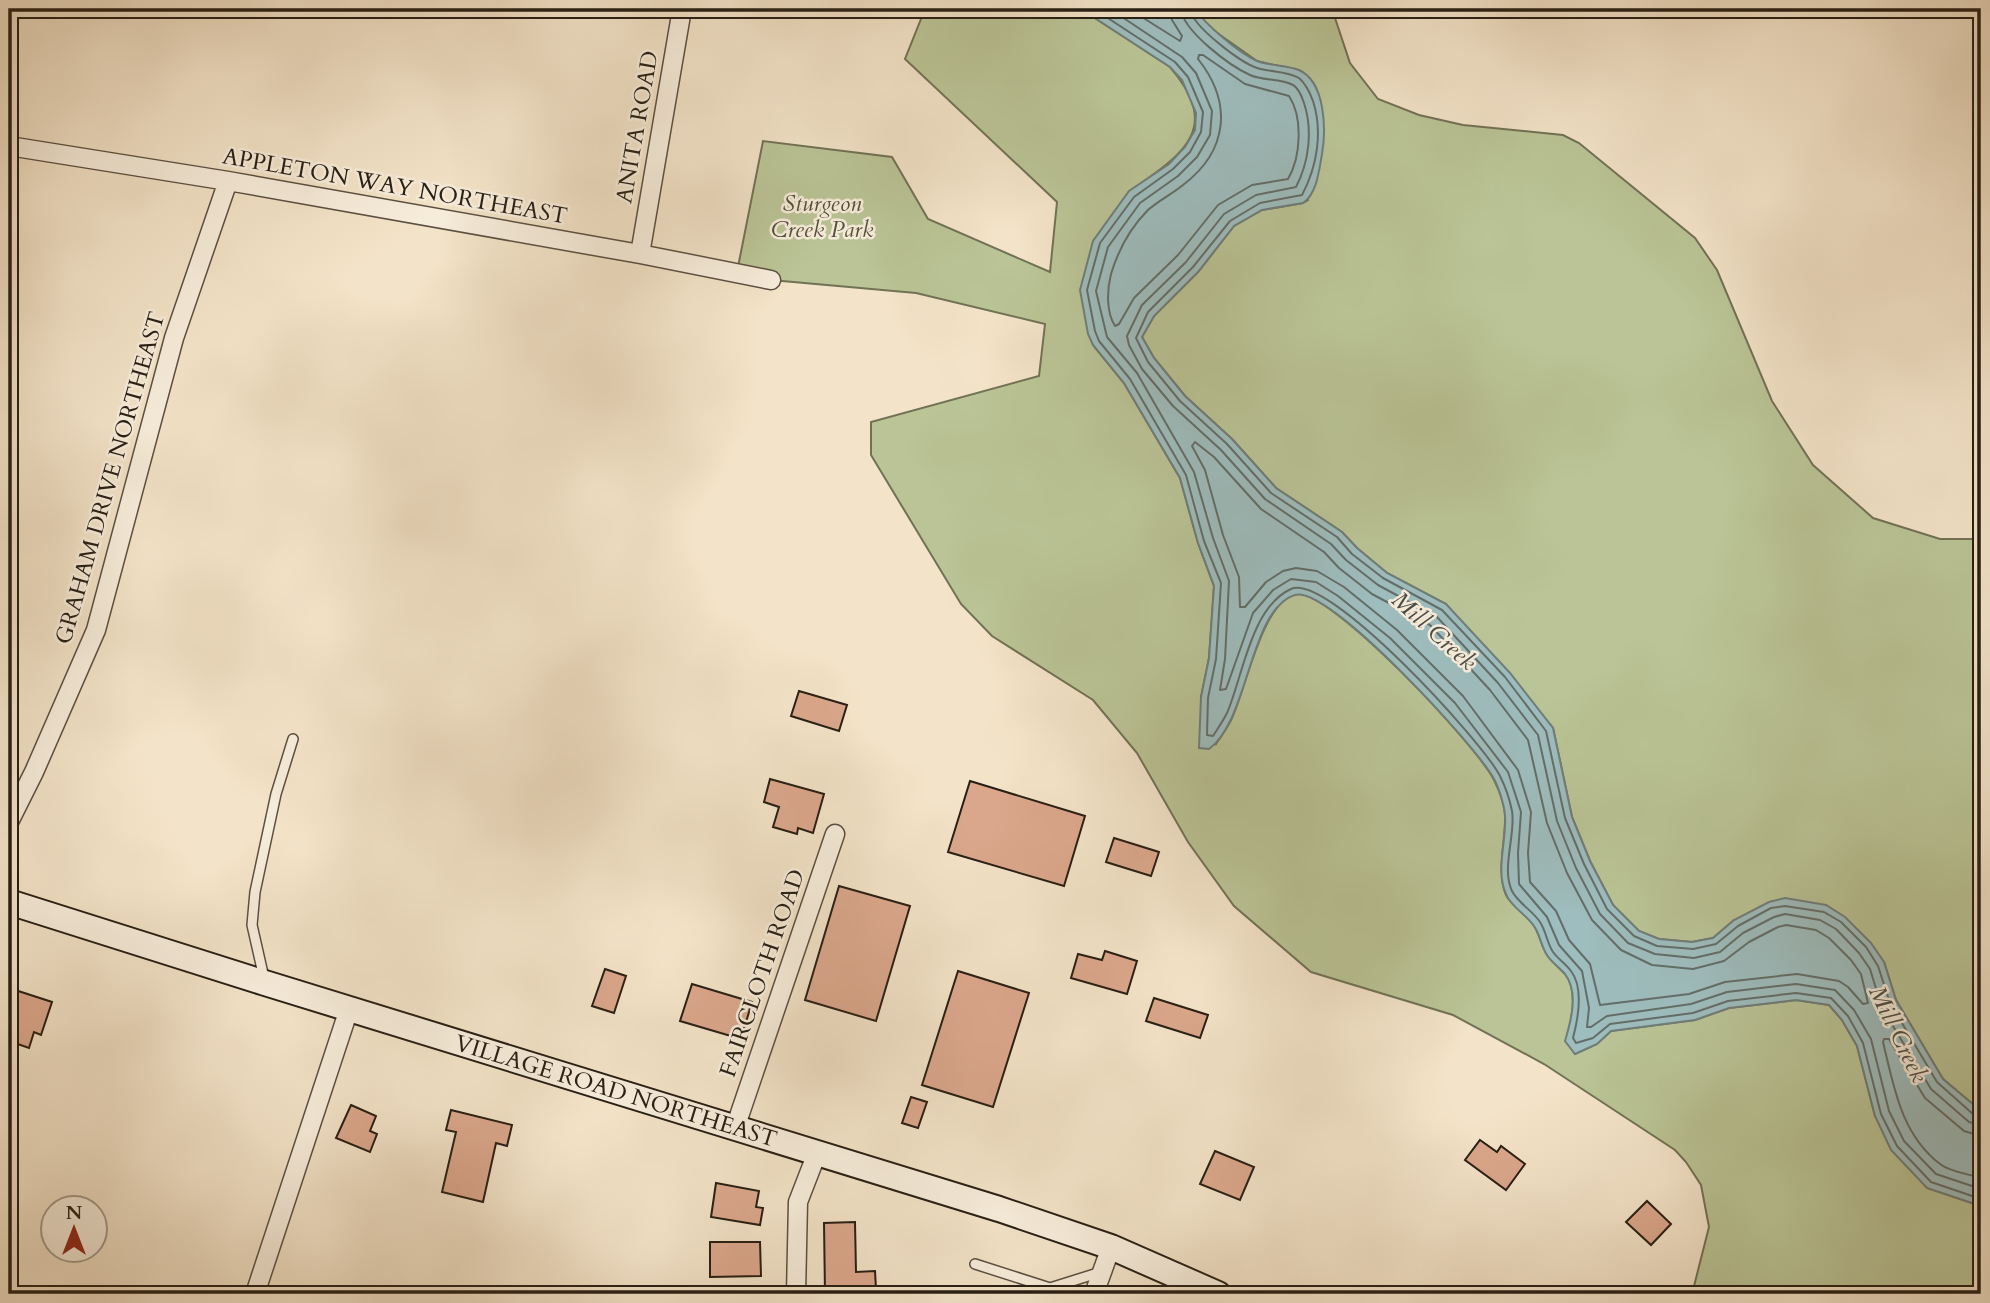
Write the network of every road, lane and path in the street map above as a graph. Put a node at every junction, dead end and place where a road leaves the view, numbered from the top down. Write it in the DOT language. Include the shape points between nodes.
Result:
graph roads {
  1 [pos="682,9"];
  2 [pos="9,146"];
  3 [pos="228,181"];
  4 [pos="640,254"];
  5 [pos="771,280"];
  6 [pos="293,739"];
  7 [pos="9,822"];
  8 [pos="835,834"];
  9 [pos="9,901"];
  10 [pos="265,983"];
  11 [pos="349,1009"];
  12 [pos="735,1128"];
  13 [pos="817,1153"];
  14 [pos="1111,1247"];
  15 [pos="975,1264"];
  16 [pos="1102,1272"];
  17 [pos="1053,1291"];
  18 [pos="255,1294"];
  19 [pos="796,1294"];
  20 [pos="1094,1294"];
  21 [pos="1218,1294"];
  1 -- 4 [label="street, ANITA ROAD"];
  2 -- 3 [label="street, APPLETON WAY NORTHEAST"];
  3 -- 4 [label="street, APPLETON WAY NORTHEAST"];
  3 -- 7 [label="street, GRAHAM DRIVE NORTHEAST" via="174,338 96,630"];
  4 -- 5 [label="street, APPLETON WAY NORTHEAST"];
  6 -- 10 [label="lane" via="255,892 252,925"];
  8 -- 12 [label="street, FAIRCLOTH ROAD"];
  9 -- 10 [label="main road, VILLAGE ROAD NORTHEAST"];
  10 -- 11 [label="main road, VILLAGE ROAD NORTHEAST"];
  11 -- 12 [label="main road, VILLAGE ROAD NORTHEAST"];
  11 -- 18 [label="street"];
  12 -- 13 [label="main road, VILLAGE ROAD NORTHEAST"];
  13 -- 14 [label="main road, VILLAGE ROAD NORTHEAST"];
  13 -- 19 [label="street" via="798,1202"];
  14 -- 16 [label="street"];
  14 -- 21 [label="main road, VILLAGE ROAD NORTHEAST"];
  15 -- 17 [label="lane"];
  16 -- 17 [label="lane"];
  16 -- 20 [label="street"];
}
